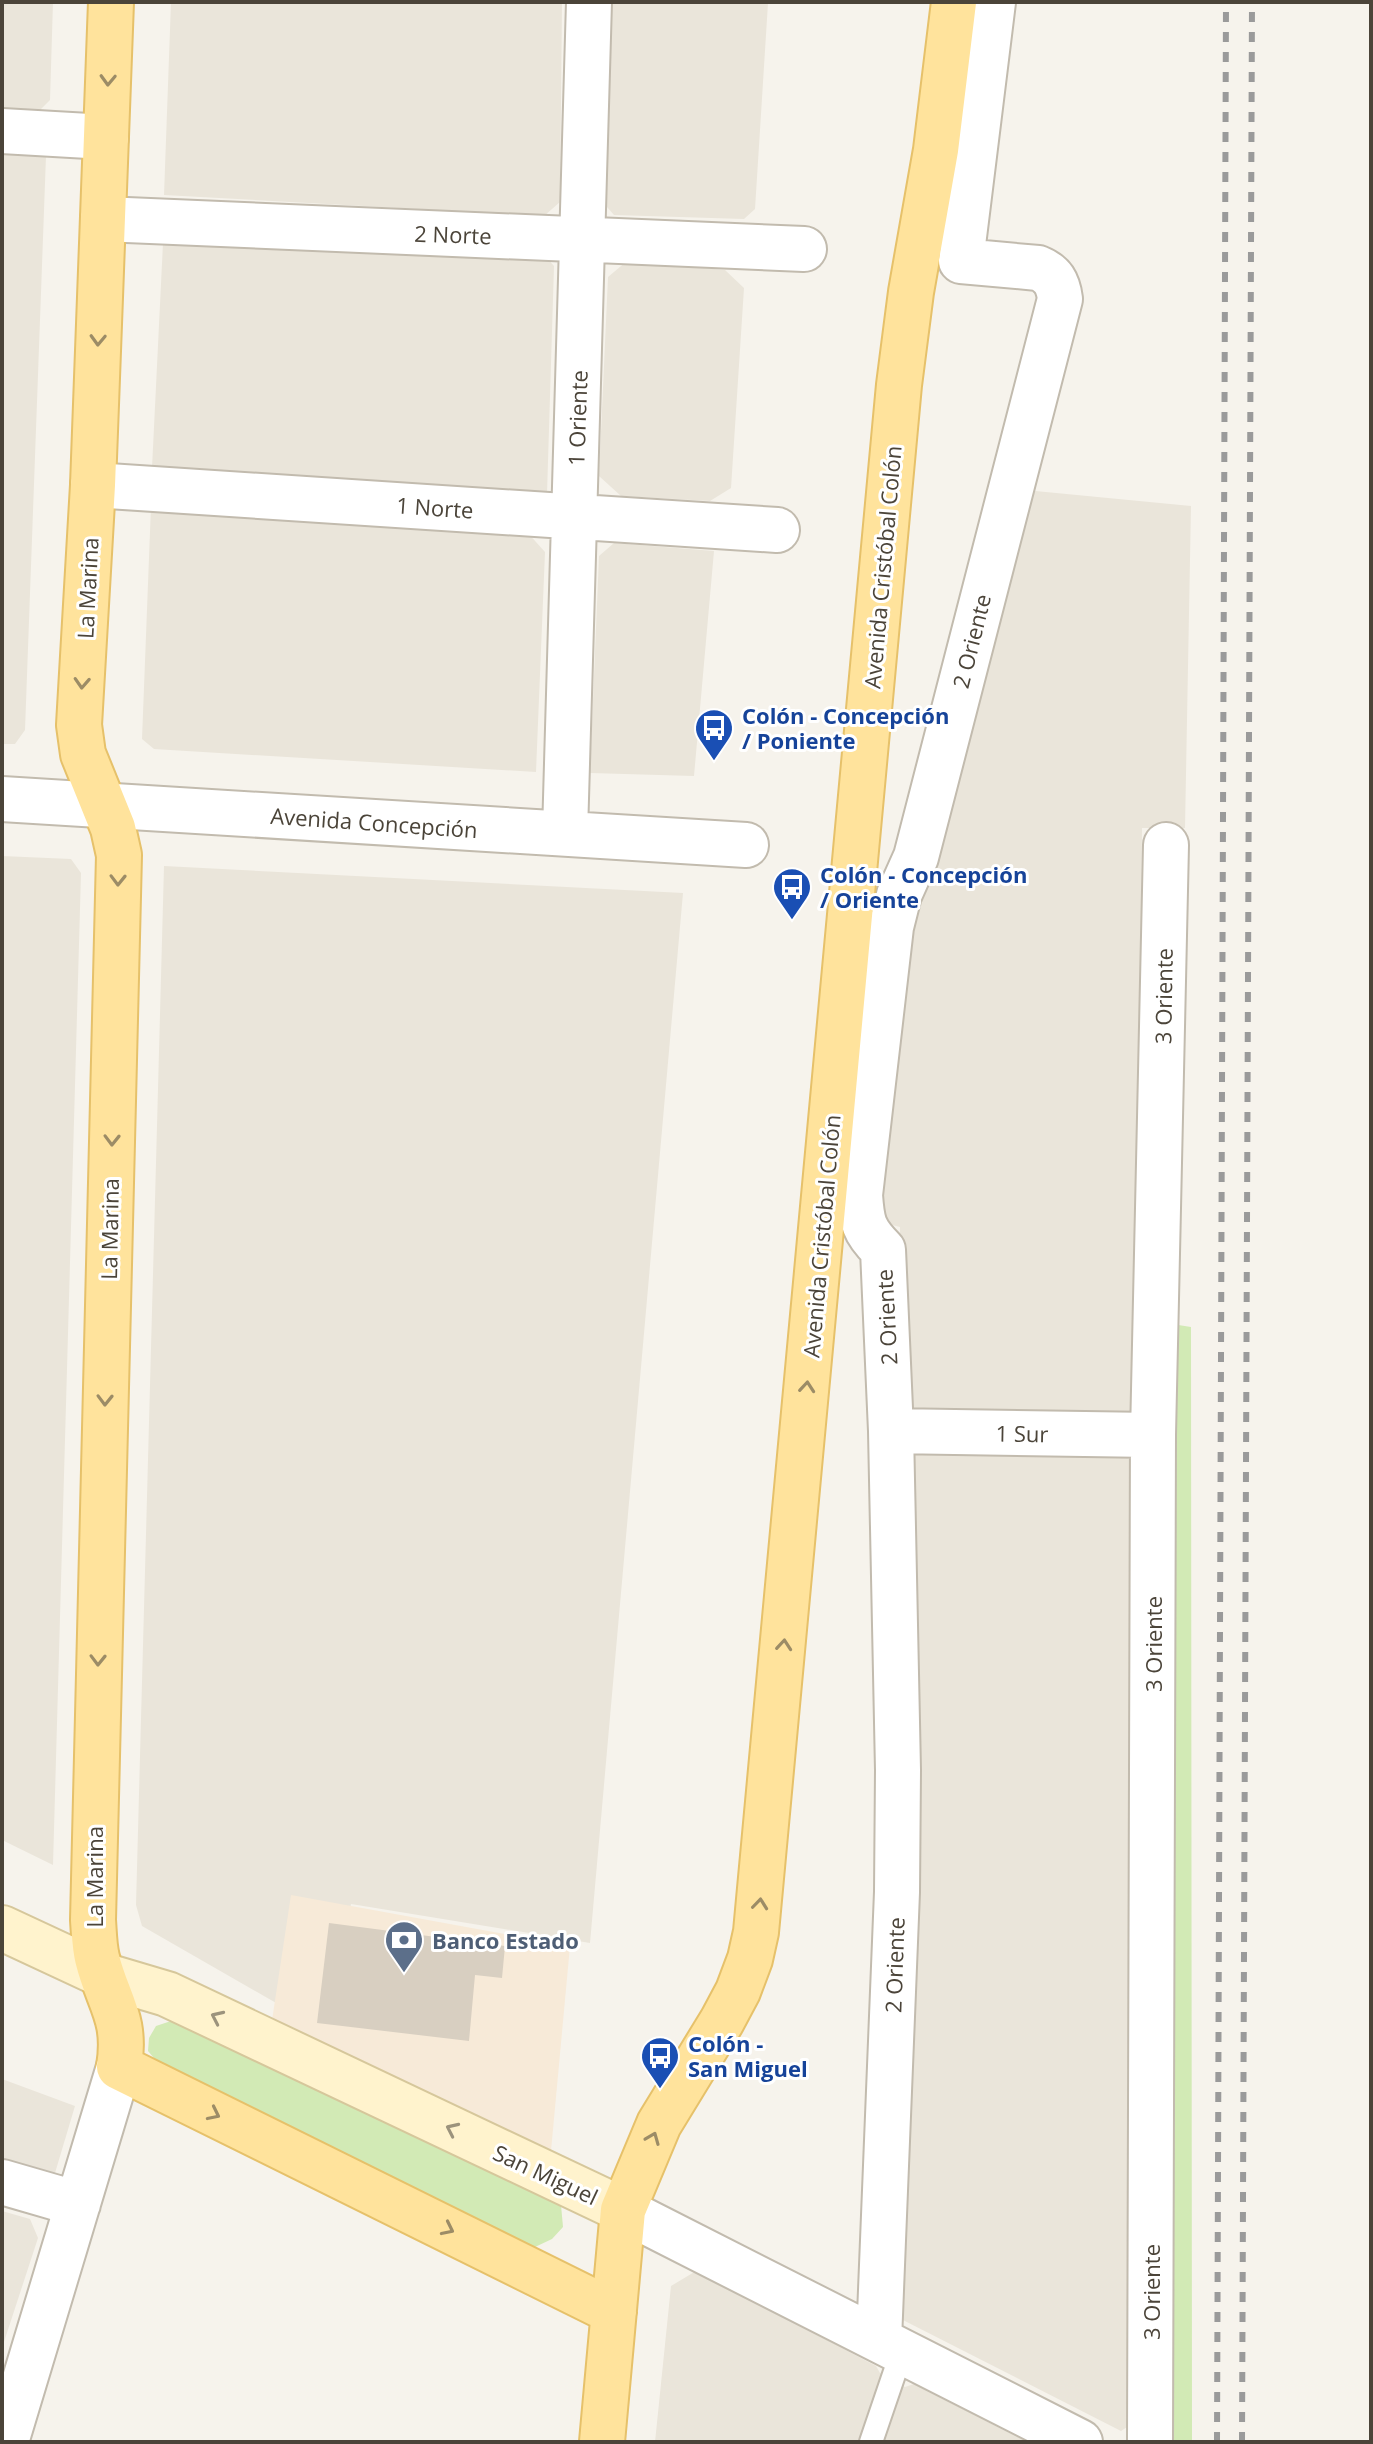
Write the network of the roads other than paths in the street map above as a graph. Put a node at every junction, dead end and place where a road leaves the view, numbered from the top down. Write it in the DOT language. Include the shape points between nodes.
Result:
graph roads {
  1 [pos="111,2"];
  2 [pos="589,2"];
  3 [pos="954,2"];
  4 [pos="993,2"];
  5 [pos="2,131"];
  6 [pos="106,137"];
  7 [pos="103,219"];
  8 [pos="582,239"];
  9 [pos="804,249"];
  10 [pos="93,485"];
  11 [pos="574,516"];
  12 [pos="777,530"];
  13 [pos="2,799"];
  14 [pos="103,805"];
  15 [pos="565,833"];
  16 [pos="746,845"];
  17 [pos="1166,845"];
  18 [pos="891,1431"];
  19 [pos="1153,1435"];
  20 [pos="2,1928"];
  21 [pos="103,1975"];
  22 [pos="119,2067"];
  23 [pos="2,2182"];
  24 [pos="78,2204"];
  25 [pos="623,2210"];
  26 [pos="614,2312"];
  27 [pos="890,2346"];
  28 [pos="8,2419"];
  29 [pos="602,2442"];
  30 [pos="871,2442"];
  31 [pos="1080,2442"];
  32 [pos="1150,2442"];
  1 -- 6 [label="main road, La Marina, one-way"];
  2 -- 8 [label="street, 1 Oriente"];
  25 -- 3 [label="main road, Avenida Cristóbal Colón, one-way" via="659,2124 738,1991 756,1932 899,385"];
  4 -- 18 [label="street, 2 Oriente" via="961,261 1047,271 1060,299 916,857 891,927 860,1195 868,1235 883,1250"];
  5 -- 6 [label="street"];
  6 -- 7 [label="main road, La Marina"];
  7 -- 8 [label="street, 2 Norte"];
  7 -- 10 [label="main road, La Marina, one-way"];
  8 -- 9 [label="street, 2 Norte"];
  8 -- 11 [label="street, 1 Oriente"];
  10 -- 11 [label="street, 1 Norte"];
  10 -- 14 [label="main road, La Marina, one-way" via="79,725 83,754"];
  11 -- 12 [label="street, 1 Norte"];
  11 -- 15 [label="street, 1 Oriente"];
  13 -- 14 [label="street, Avenida Concepción"];
  14 -- 15 [label="street, Avenida Concepción"];
  14 -- 21 [label="main road, La Marina, one-way" via="119,855 93,1878 94,1936"];
  15 -- 16 [label="street, Avenida Concepción"];
  17 -- 19 [label="street, 3 Oriente"];
  18 -- 19 [label="street, 1 Sur"];
  18 -- 27 [label="street, 2 Oriente" via="897,1892"];
  19 -- 32 [label="street, 3 Oriente"];
  20 -- 21 [label="street, San Miguel"];
  21 -- 22 [label="main road, La Marina" via="120,2020"];
  25 -- 21 [label="street, San Miguel, one-way" via="167,1994"];
  22 -- 24 [label="street, La Marina"];
  22 -- 26 [label="main road, one-way"];
  23 -- 24 [label="street"];
  24 -- 28 [label="street, La Marina"];
  25 -- 26 [label="main road, Avenida Cristóbal Colón"];
  25 -- 27 [label="street, San Miguel"];
  26 -- 29 [label="main road, Avenida Cristóbal Colón"];
  27 -- 30 [label="lane"];
  27 -- 31 [label="street, San Miguel"];
}
